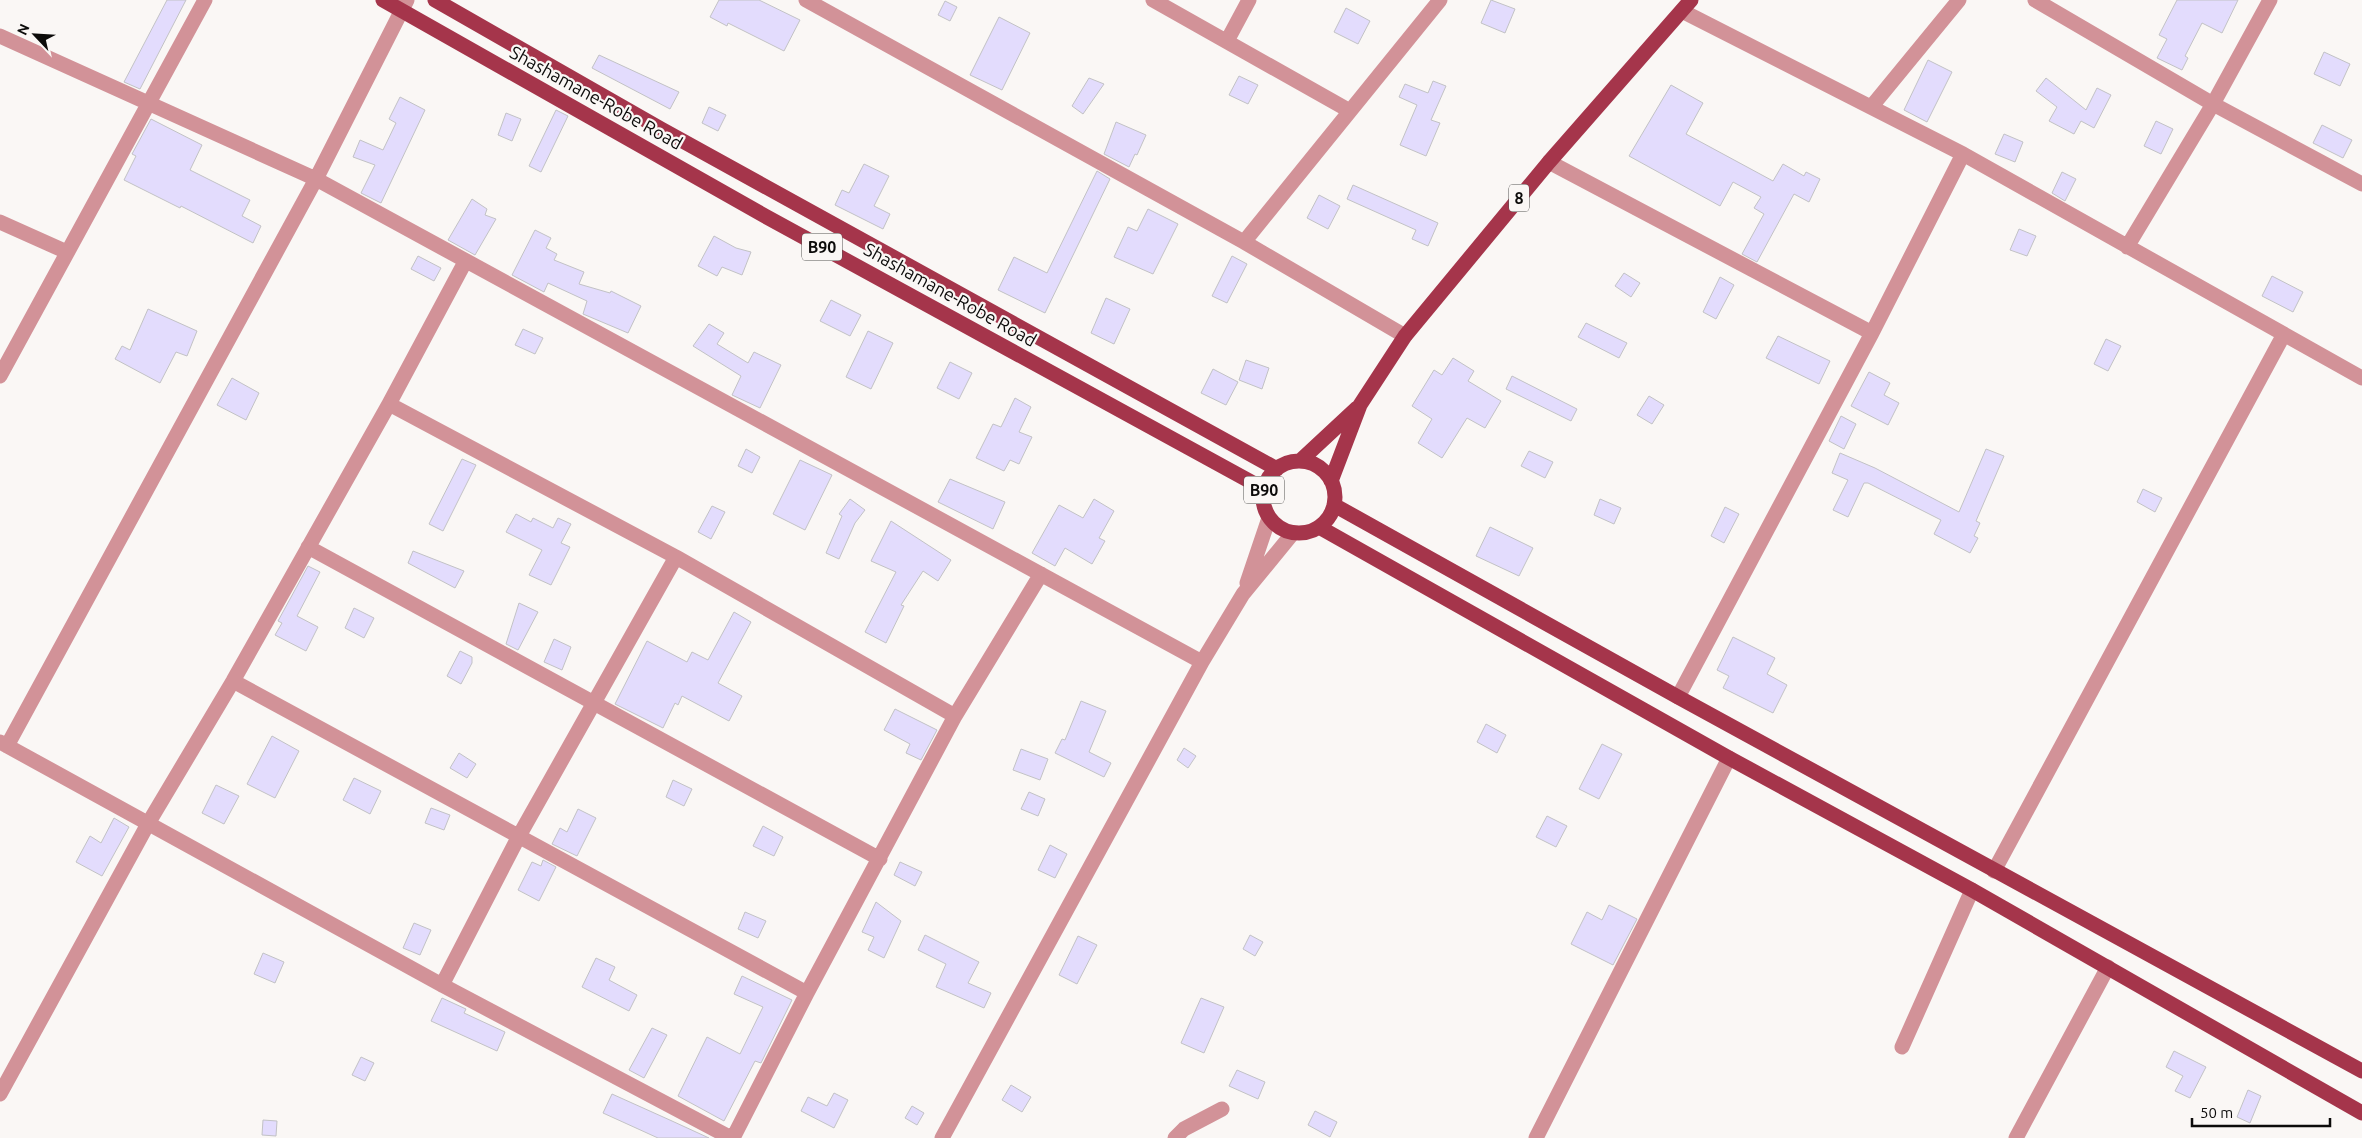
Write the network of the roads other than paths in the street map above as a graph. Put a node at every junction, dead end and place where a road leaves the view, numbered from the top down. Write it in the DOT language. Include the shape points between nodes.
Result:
graph roads {
  1 [pos="205,0"];
  2 [pos="383,0"];
  3 [pos="435,0"];
  4 [pos="806,0"];
  5 [pos="1153,0"];
  6 [pos="1249,0"];
  7 [pos="1440,0"];
  8 [pos="1959,0"];
  9 [pos="2036,0"];
  10 [pos="2270,0"];
  11 [pos="404,5"];
  12 [pos="1686,5"];
  13 [pos="0,36"];
  14 [pos="1227,40"];
  15 [pos="147,103"];
  16 [pos="2213,104"];
  17 [pos="1872,106"];
  18 [pos="1350,111"];
  19 [pos="1964,154"];
  20 [pos="1549,162"];
  21 [pos="316,178"];
  22 [pos="2361,181"];
  23 [pos="0,222"];
  24 [pos="1244,242"];
  25 [pos="2127,247"];
  26 [pos="67,252"];
  27 [pos="465,262"];
  28 [pos="1872,333"];
  29 [pos="2284,334"];
  30 [pos="1405,336"];
  31 [pos="0,376"];
  32 [pos="2362,378"];
  33 [pos="389,404"];
  34 [pos="1360,405"];
  35 [pos="1300,461"];
  36 [pos="1277,469"];
  37 [pos="1331,482"];
  38 [pos="1264,489"];
  39 [pos="1334,504"];
  40 [pos="1269,518"];
  41 [pos="1319,527"];
  42 [pos="1293,533"];
  43 [pos="308,547"];
  44 [pos="676,557"];
  45 [pos="1041,574"];
  46 [pos="1243,594"];
  47 [pos="1202,662"];
  48 [pos="233,681"];
  49 [pos="1678,697"];
  50 [pos="595,703"];
  51 [pos="955,716"];
  52 [pos="4,744"];
  53 [pos="1729,758"];
  54 [pos="149,822"];
  55 [pos="519,836"];
  56 [pos="880,859"];
  57 [pos="1994,871"];
  58 [pos="1972,890"];
  59 [pos="2108,967"];
  60 [pos="442,985"];
  61 [pos="807,994"];
  62 [pos="1902,1047"];
  63 [pos="2362,1071"];
  64 [pos="0,1094"];
  65 [pos="1222,1109"];
  66 [pos="2362,1114"];
  67 [pos="732,1138"];
  68 [pos="942,1138"];
  69 [pos="1176,1138"];
  70 [pos="1536,1138"];
  71 [pos="2016,1138"];
  1 -- 15 [label="street"];
  2 -- 11 [label="main road, Shashamane-Robe Road / B90"];
  3 -- 36 [label="main road, Shashamane-Robe Road / B90" via="661,129"];
  4 -- 24 [label="street"];
  5 -- 14 [label="street"];
  6 -- 14 [label="street"];
  7 -- 18 [label="street"];
  8 -- 17 [label="street"];
  9 -- 16 [label="street"];
  10 -- 16 [label="street"];
  11 -- 21 [label="street"];
  11 -- 38 [label="main road, Shashamane-Robe Road / B90" via="765,216"];
  12 -- 17 [label="street"];
  12 -- 20 [label="main road, 8"];
  13 -- 15 [label="street"];
  14 -- 18 [label="street"];
  15 -- 21 [label="street"];
  15 -- 26 [label="street"];
  16 -- 22 [label="street"];
  16 -- 25 [label="street"];
  17 -- 19 [label="street"];
  18 -- 24 [label="street"];
  19 -- 25 [label="street"];
  19 -- 28 [label="street"];
  20 -- 28 [label="street"];
  20 -- 30 [label="main road, 8"];
  21 -- 27 [label="street"];
  21 -- 52 [label="street"];
  23 -- 26 [label="street"];
  24 -- 30 [label="street"];
  25 -- 29 [label="street"];
  26 -- 31 [label="street"];
  27 -- 33 [label="street"];
  27 -- 45 [label="street"];
  28 -- 49 [label="street"];
  29 -- 32 [label="street"];
  29 -- 57 [label="street"];
  30 -- 34 [label="main road, 8"];
  33 -- 43 [label="street"];
  33 -- 44 [label="street"];
  34 -- 35 [label="main road, 8"];
  34 -- 37 [label="main road, 8"];
  35 -- 36 [label="main road, B90"];
  35 -- 37 [label="main road, B90" via="1322,469"];
  36 -- 38 [label="main road, B90"];
  37 -- 39 [label="main road"];
  38 -- 40 [label="main road, B90"];
  39 -- 41 [label="main road"];
  39 -- 49 [label="main road"];
  40 -- 42 [label="main road, B90"];
  40 -- 46 [label="street"];
  41 -- 42 [label="main road" via="1306,533"];
  41 -- 53 [label="main road"];
  42 -- 46 [label="street"];
  43 -- 48 [label="street"];
  43 -- 50 [label="street"];
  44 -- 50 [label="street"];
  44 -- 51 [label="street"];
  45 -- 47 [label="street"];
  45 -- 51 [label="street"];
  46 -- 47 [label="street"];
  47 -- 68 [label="street"];
  48 -- 54 [label="street"];
  48 -- 55 [label="street"];
  49 -- 57 [label="main road"];
  50 -- 55 [label="street"];
  50 -- 56 [label="street"];
  51 -- 56 [label="street"];
  52 -- 54 [label="street"];
  53 -- 58 [label="main road"];
  53 -- 70 [label="street"];
  54 -- 60 [label="street"];
  54 -- 64 [label="street"];
  55 -- 60 [label="street"];
  55 -- 61 [label="street"];
  56 -- 61 [label="street"];
  57 -- 63 [label="main road"];
  58 -- 59 [label="main road"];
  58 -- 62 [label="street"];
  59 -- 66 [label="main road"];
  59 -- 71 [label="street"];
  60 -- 67 [label="street"];
  61 -- 67 [label="street"];
  65 -- 69 [label="street" via="1184,1128"];
}
